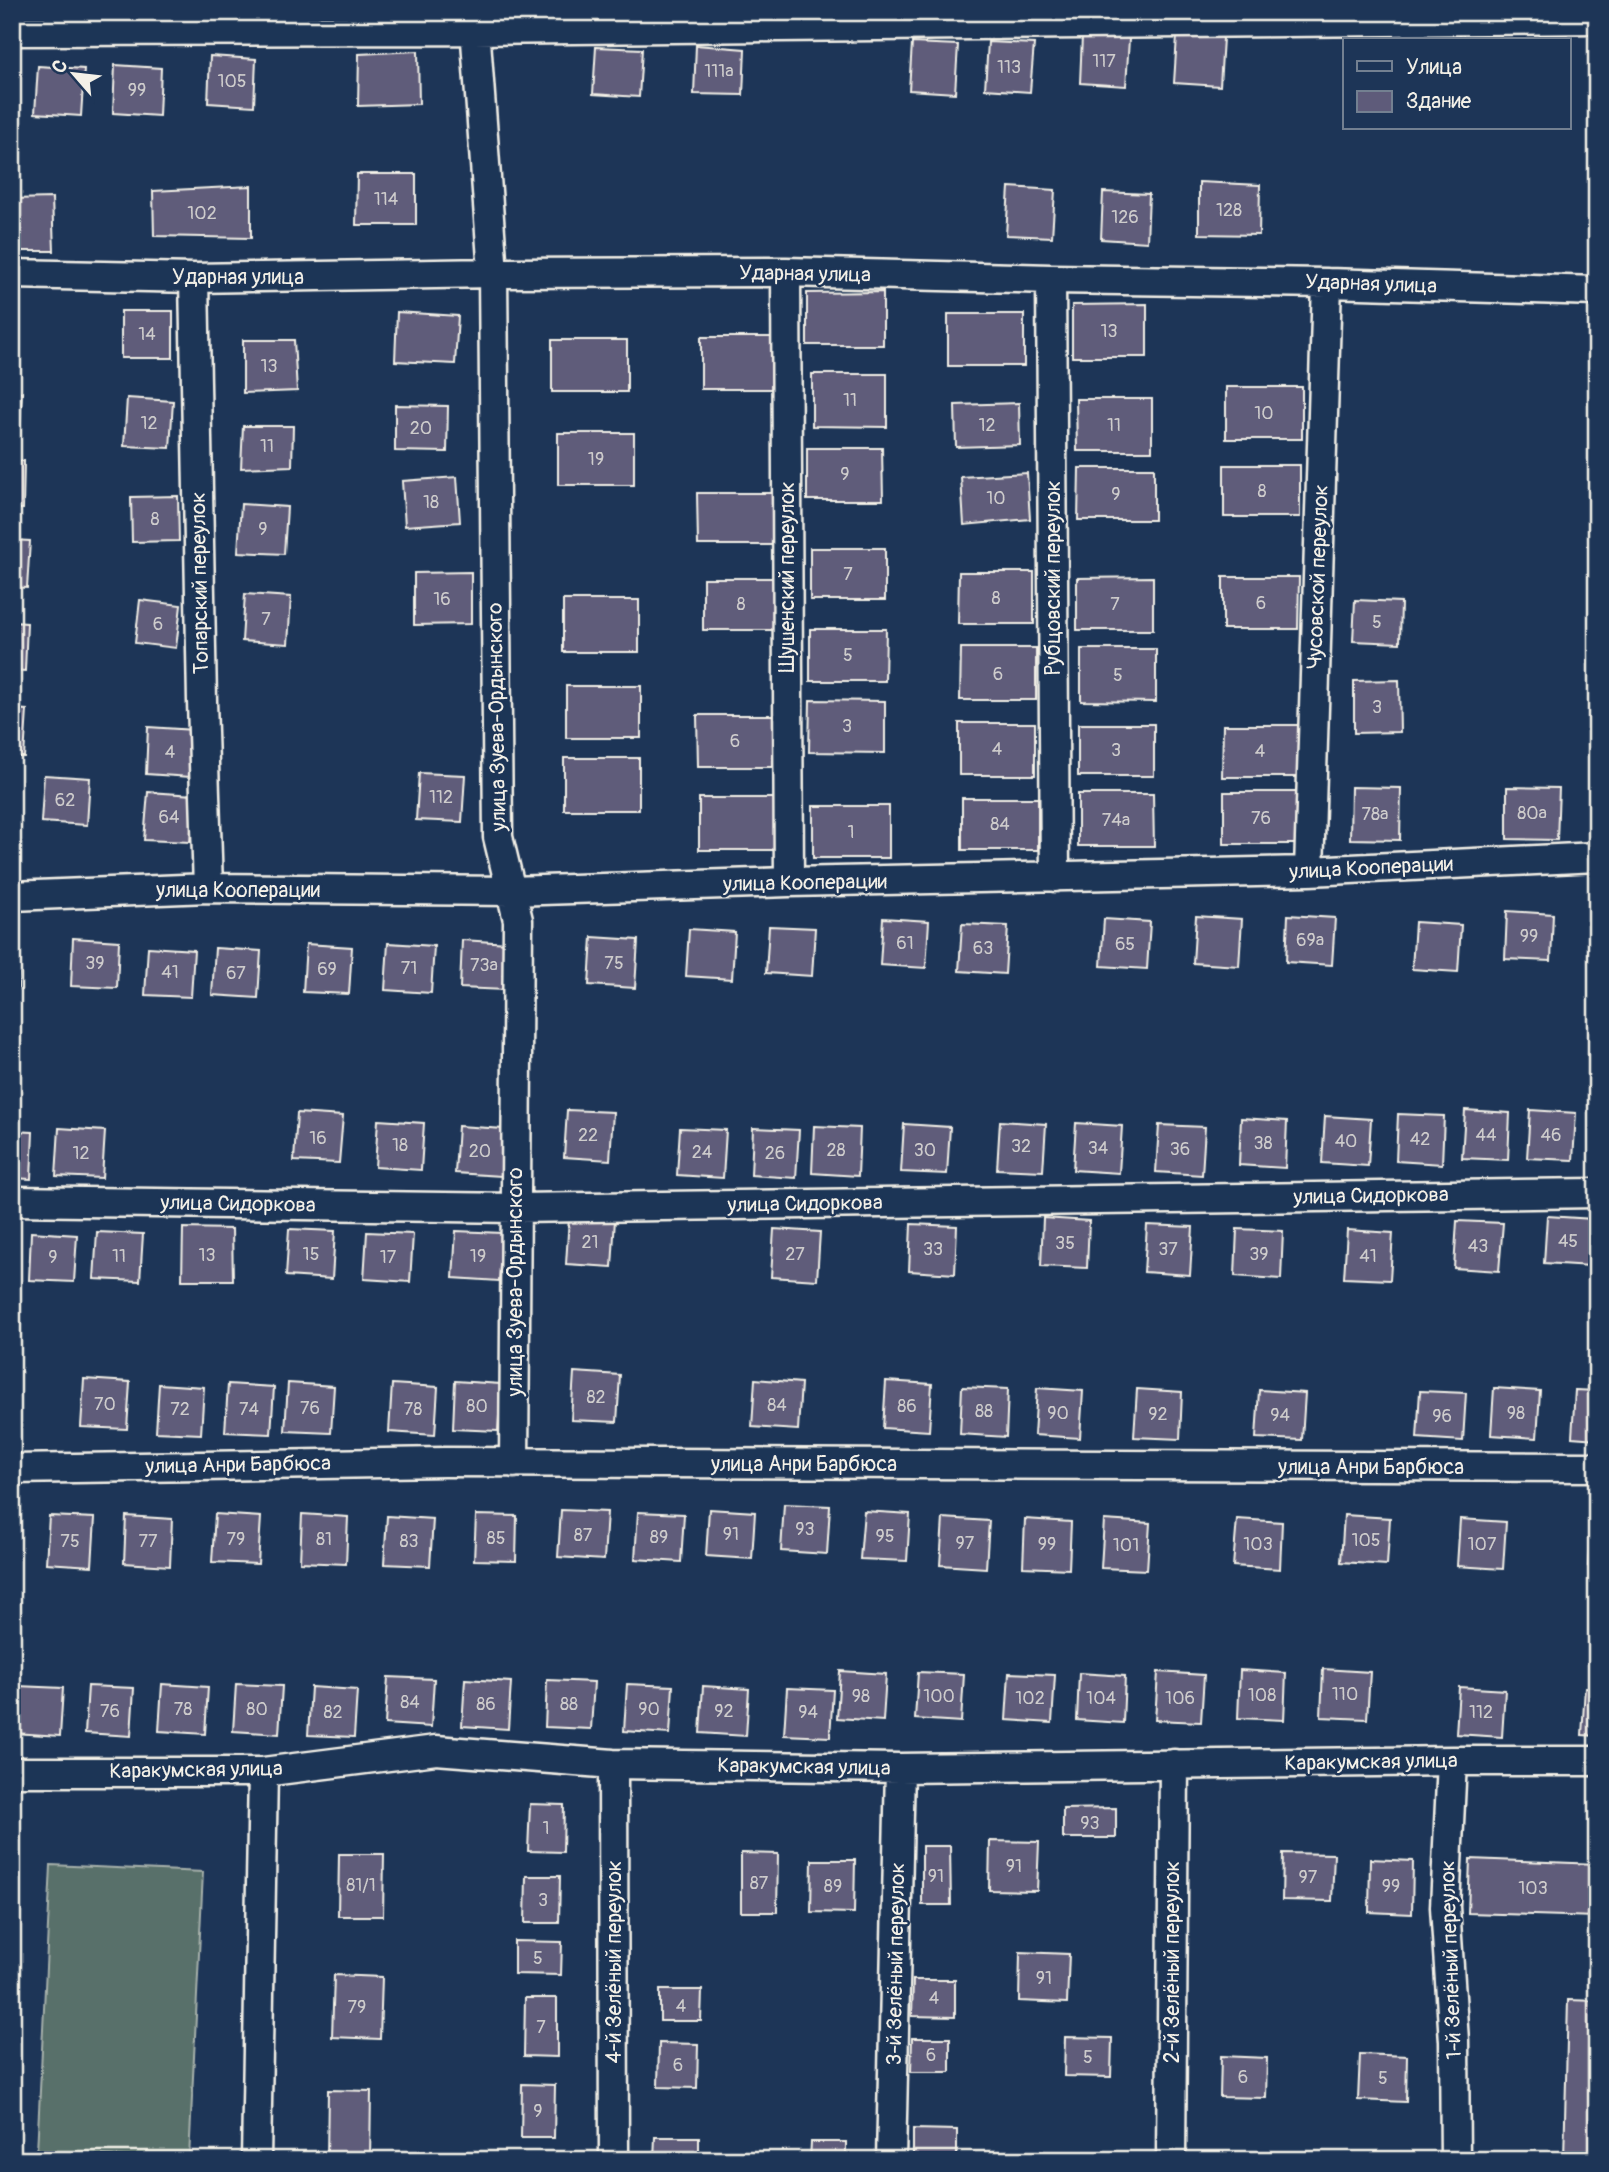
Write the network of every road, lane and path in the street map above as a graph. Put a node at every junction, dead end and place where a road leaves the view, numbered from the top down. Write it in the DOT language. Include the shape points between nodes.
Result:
graph roads {
  1 [pos="1597,19"];
  2 [pos="474,21"];
  3 [pos="12,30"];
  4 [pos="786,272"];
  5 [pos="493,273"];
  6 [pos="12,274"];
  7 [pos="194,278"];
  8 [pos="1051,279"];
  9 [pos="1327,283"];
  10 [pos="1597,291"];
  11 [pos="1597,857"];
  12 [pos="1309,871"];
  13 [pos="1055,877"];
  14 [pos="789,882"];
  15 [pos="208,888"];
  16 [pos="511,891"];
  17 [pos="12,896"];
  18 [pos="1597,1193"];
  19 [pos="12,1201"];
  20 [pos="516,1208"];
  21 [pos="514,1463"];
  22 [pos="1597,1468"];
  23 [pos="12,1469"];
  24 [pos="1452,1761"];
  25 [pos="1597,1761"];
  26 [pos="613,1764"];
  27 [pos="1174,1764"];
  28 [pos="900,1768"];
  29 [pos="12,1772"];
  30 [pos="263,1772"];
  31 [pos="256,2160"];
  32 [pos="614,2160"];
  33 [pos="891,2160"];
  34 [pos="1171,2160"];
  35 [pos="1455,2160"];
  1 -- 2 [label="street"];
  2 -- 3 [label="street"];
  2 -- 5 [label="street, улица Зуева-Ордынского"];
  4 -- 5 [label="street, Ударная улица"];
  4 -- 8 [label="street, Ударная улица"];
  4 -- 14 [label="street, Шушенский переулок"];
  5 -- 7 [label="street, Ударная улица"];
  5 -- 16 [label="street, улица Зуева-Ордынского" via="498,837"];
  6 -- 7 [label="street, Ударная улица"];
  7 -- 15 [label="street, Топарский переулок"];
  8 -- 9 [label="street, Ударная улица"];
  8 -- 13 [label="street, Рубцовский переулок"];
  9 -- 10 [label="street, Ударная улица"];
  9 -- 12 [label="street, Чусовской переулок"];
  11 -- 12 [label="street, улица Кооперации"];
  12 -- 13 [label="street, улица Кооперации"];
  13 -- 14 [label="street, улица Кооперации"];
  14 -- 16 [label="street, улица Кооперации"];
  15 -- 16 [label="street, улица Кооперации"];
  15 -- 17 [label="street, улица Кооперации"];
  16 -- 20 [label="street, улица Зуева-Ордынского" via="518,920"];
  18 -- 20 [label="street, улица Сидоркова"];
  19 -- 20 [label="street, улица Сидоркова"];
  20 -- 21 [label="street, улица Зуева-Ордынского"];
  21 -- 22 [label="street, улица Анри Барбюса"];
  21 -- 23 [label="street, улица Анри Барбюса"];
  24 -- 25 [label="street, Каракумская улица"];
  24 -- 27 [label="street, Каракумская улица"];
  24 -- 35 [label="street, 1-й Зелёный переулок" via="1445,1907 1454,2041"];
  26 -- 28 [label="street, Каракумская улица"];
  26 -- 30 [label="street, Каракумская улица" via="436,1750"];
  26 -- 32 [label="street, 4-й Зелёный переулок"];
  27 -- 28 [label="street, Каракумская улица"];
  27 -- 34 [label="street, 2-й Зелёный переулок"];
  28 -- 33 [label="street, 3-й Зелёный переулок"];
  29 -- 30 [label="street, Каракумская улица"];
  30 -- 31 [label="street"];
}
